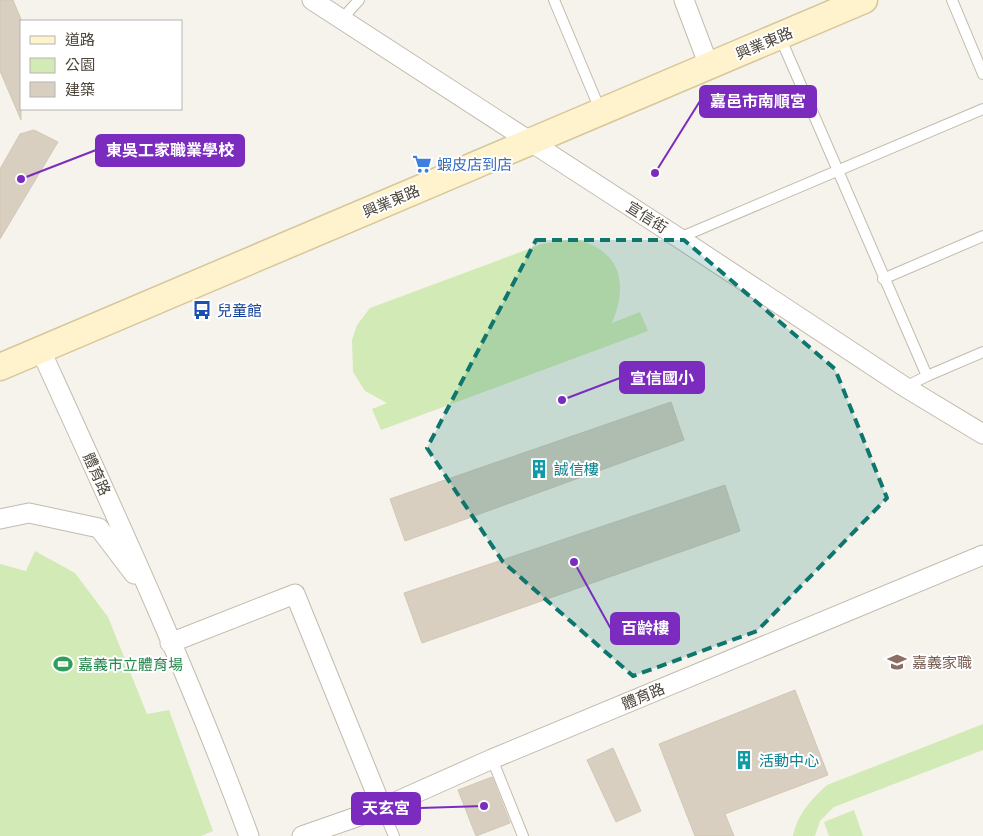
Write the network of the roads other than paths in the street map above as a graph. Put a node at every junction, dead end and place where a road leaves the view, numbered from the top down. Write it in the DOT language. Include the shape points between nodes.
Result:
graph roads {
  1 [pos="312,0"];
  2 [pos="359,0"];
  3 [pos="554,0"];
  4 [pos="684,0"];
  5 [pos="864,0"];
  6 [pos="952,0"];
  7 [pos="342,19"];
  8 [pos="779,36"];
  9 [pos="709,66"];
  10 [pos="983,74"];
  11 [pos="983,109"];
  12 [pos="601,112"];
  13 [pos="529,142"];
  14 [pos="839,170"];
  15 [pos="983,236"];
  16 [pos="680,238"];
  17 [pos="884,280"];
  18 [pos="42,351"];
  19 [pos="983,352"];
  20 [pos="0,367"];
  21 [pos="927,376"];
  22 [pos="905,387"];
  23 [pos="978,426"];
  24 [pos="0,519"];
  25 [pos="983,556"];
  26 [pos="153,598"];
  27 [pos="170,643"];
  28 [pos="492,759"];
  29 [pos="382,808"];
  30 [pos="249,836"];
  31 [pos="302,836"];
  32 [pos="394,836"];
  33 [pos="523,836"];
  1 -- 7 [label="street, 宣信街"];
  2 -- 7 [label="lane"];
  3 -- 12 [label="lane"];
  4 -- 9 [label="street"];
  5 -- 8 [label="street, 興業東路"];
  6 -- 10 [label="lane"];
  7 -- 13 [label="street, 宣信街"];
  8 -- 9 [label="street, 興業東路"];
  8 -- 14 [label="lane"];
  9 -- 12 [label="street, 興業東路"];
  11 -- 14 [label="lane"];
  12 -- 13 [label="street, 興業東路"];
  13 -- 16 [label="street, 宣信街"];
  13 -- 18 [label="street, 興業東路"];
  14 -- 16 [label="lane"];
  14 -- 17 [label="lane"];
  15 -- 17 [label="lane"];
  16 -- 22 [label="street, 宣信街"];
  17 -- 21 [label="lane"];
  18 -- 20 [label="street, 興業東路"];
  18 -- 26 [label="street, 體育路"];
  19 -- 21 [label="lane"];
  21 -- 22 [label="lane"];
  22 -- 23 [label="street, 宣信街"];
  24 -- 26 [label="street, 體育路" via="29,514 99,528"];
  25 -- 28 [label="street, 體育路"];
  26 -- 27 [label="street, 體育路"];
  27 -- 29 [label="street" via="295,594"];
  27 -- 30 [label="street, 體育路"];
  28 -- 29 [label="street, 體育路"];
  28 -- 33 [label="lane"];
  29 -- 31 [label="street, 體育路"];
  29 -- 32 [label="lane"];
}
